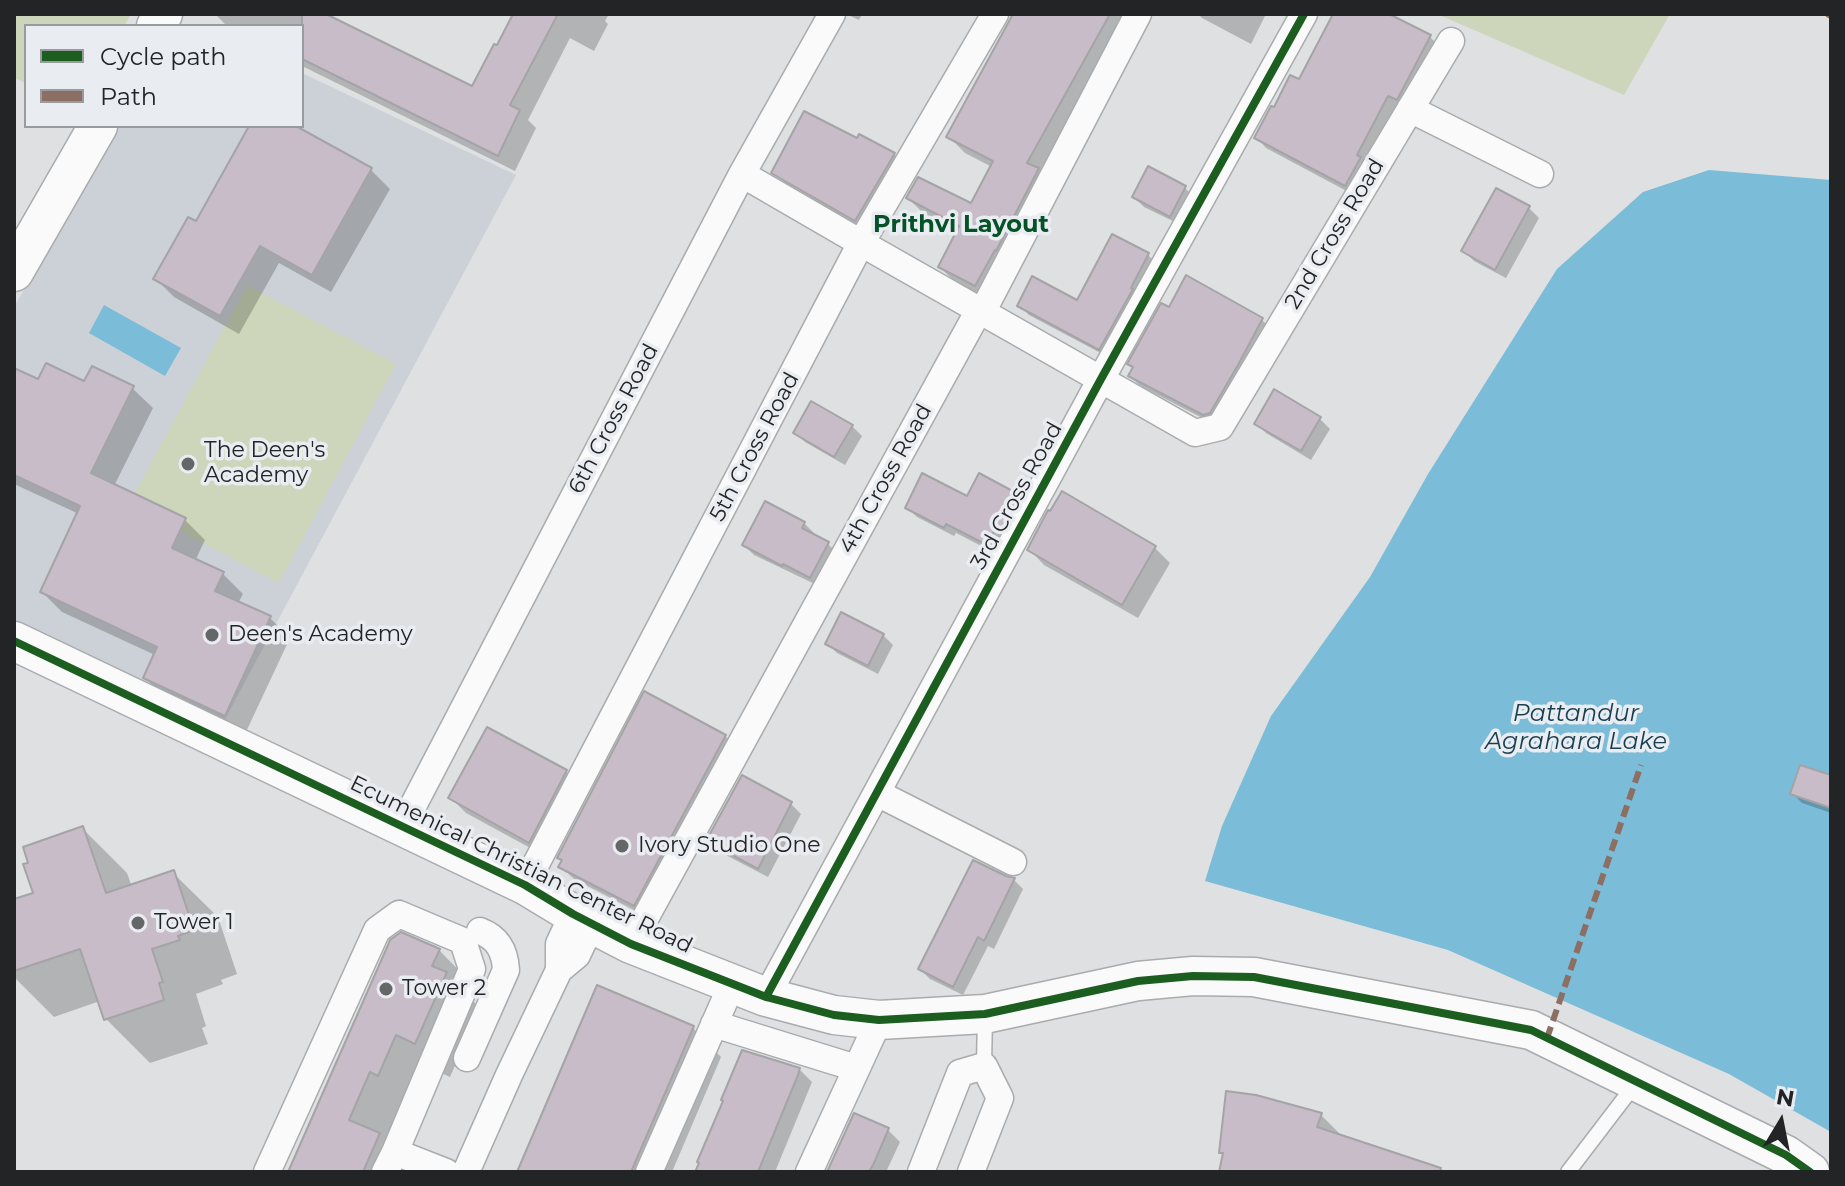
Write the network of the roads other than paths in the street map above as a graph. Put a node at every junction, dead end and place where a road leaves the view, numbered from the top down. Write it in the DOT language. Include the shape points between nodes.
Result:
graph roads {
  1 [pos="832,14"];
  2 [pos="995,14"];
  3 [pos="1138,14"];
  4 [pos="1304,14"];
  5 [pos="1451,41"];
  6 [pos="1410,109"];
  7 [pos="97,128"];
  8 [pos="742,174"];
  9 [pos="1540,174"];
  10 [pos="861,243"];
  11 [pos="14,272"];
  12 [pos="979,310"];
  13 [pos="1101,379"];
  14 [pos="14,641"];
  15 [pos="877,793"];
  16 [pos="402,827"];
  17 [pos="1013,862"];
  18 [pos="525,885"];
  19 [pos="582,918"];
  20 [pos="480,931"];
  21 [pos="631,944"];
  22 [pos="749,990"];
  23 [pos="985,1014"];
  24 [pos="879,1020"];
  25 [pos="714,1024"];
  26 [pos="440,1046"];
  27 [pos="467,1058"];
  28 [pos="984,1066"];
  29 [pos="856,1068"];
  30 [pos="509,1075"];
  31 [pos="1637,1082"];
  32 [pos="403,1164"];
  33 [pos="267,1172"];
  34 [pos="446,1172"];
  35 [pos="466,1172"];
  36 [pos="649,1172"];
  37 [pos="809,1172"];
  38 [pos="921,1172"];
  39 [pos="971,1172"];
  40 [pos="1568,1172"];
  41 [pos="1810,1172"];
  1 -- 8 [label="street, 6th Cross Road"];
  2 -- 10 [label="street, 5th Cross Road"];
  3 -- 12 [label="street, 4th Cross Road"];
  4 -- 13 [label="street, 3rd Cross Road"];
  5 -- 6 [label="street, 2nd Cross Road"];
  6 -- 9 [label="street"];
  6 -- 13 [label="street, 2nd Cross Road" via="1220,427 1195,433"];
  7 -- 11 [label="street"];
  8 -- 10 [label="street"];
  8 -- 16 [label="street, 6th Cross Road"];
  10 -- 12 [label="street"];
  10 -- 18 [label="street, 5th Cross Road"];
  12 -- 13 [label="street"];
  12 -- 21 [label="street, 4th Cross Road"];
  13 -- 15 [label="street, 3rd Cross Road"];
  14 -- 16 [label="street, Ecumenical Christian Center Road"];
  15 -- 17 [label="street"];
  15 -- 22 [label="street, 3rd Cross Road"];
  16 -- 18 [label="street, Ecumenical Christian Center Road"];
  18 -- 19 [label="street, Ecumenical Christian Center Road"];
  19 -- 21 [label="street, Ecumenical Christian Center Road"];
  19 -- 30 [label="street" via="559,944 559,970"];
  20 -- 27 [label="street" via="500,946 506,970"];
  21 -- 22 [label="street, Ecumenical Christian Center Road"];
  22 -- 24 [label="street, Ecumenical Christian Center Road" via="834,1015"];
  22 -- 25 [label="street, 3rd Cross Road"];
  23 -- 24 [label="street, Ecumenical Christian Center Road"];
  23 -- 28 [label="lane"];
  23 -- 31 [label="street, Ecumenical Christian Center Road" via="1138,981 1254,977 1531,1030"];
  24 -- 29 [label="street"];
  25 -- 29 [label="street"];
  25 -- 36 [label="street, 3rd Cross Road"];
  26 -- 27 [label="street"];
  26 -- 32 [label="street"];
  26 -- 33 [label="street" via="472,969 463,941 399,914 377,930"];
  27 -- 30 [label="street"];
  28 -- 38 [label="street" via="960,1073"];
  28 -- 39 [label="street" via="1000,1098"];
  29 -- 37 [label="street"];
  30 -- 35 [label="street"];
  31 -- 40 [label="lane"];
  31 -- 41 [label="street, Ecumenical Christian Center Road" via="1786,1155"];
  32 -- 34 [label="street"];
}
